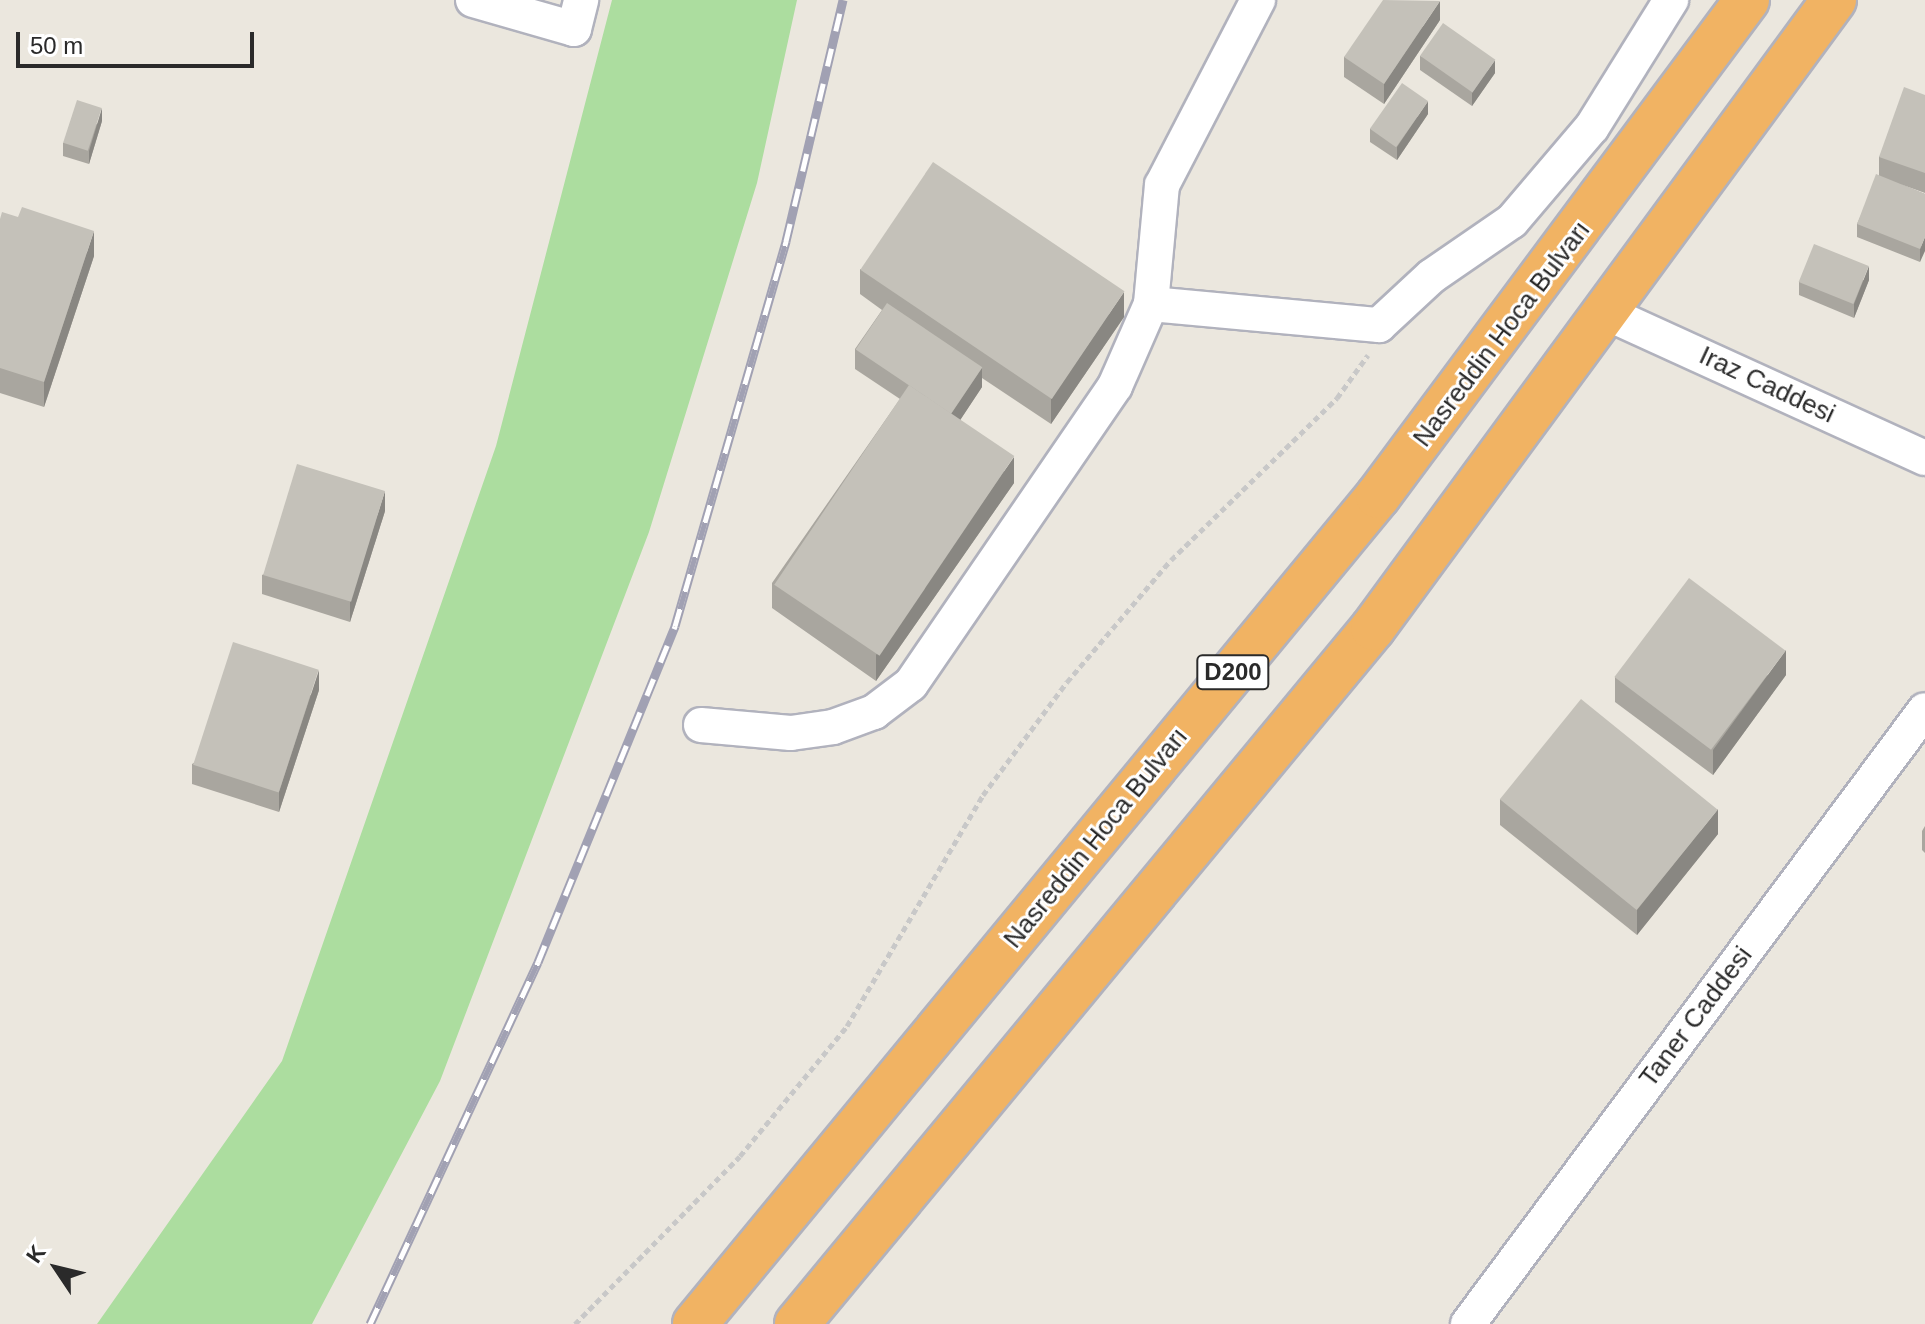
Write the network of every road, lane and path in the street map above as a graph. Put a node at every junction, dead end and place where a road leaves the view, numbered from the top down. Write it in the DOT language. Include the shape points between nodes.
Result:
graph roads {
  1 [pos="473,0"];
  2 [pos="581,0"];
  3 [pos="1258,0"];
  4 [pos="1671,0"];
  5 [pos="1747,0"];
  6 [pos="1834,0"];
  7 [pos="1151,304"];
  8 [pos="1609,314"];
  9 [pos="1379,325"];
  10 [pos="1925,458"];
  11 [pos="1925,710"];
  12 [pos="701,725"];
  13 [pos="575,1324"];
  14 [pos="695,1324"];
  15 [pos="797,1324"];
  16 [pos="1468,1324"];
  1 -- 2 [label="street" via="574,29"];
  3 -- 7 [label="street" via="1162,185"];
  4 -- 9 [label="street" via="1592,127 1512,221 1432,276"];
  5 -- 14 [label="highway, Nasreddin Hoca Bulvarı / D200" via="1378,496"];
  6 -- 8 [label="highway, D200"];
  7 -- 9 [label="street"];
  7 -- 12 [label="street" via="1115,386 911,684 874,712 833,727 791,733"];
  8 -- 10 [label="street, Iraz Caddesi"];
  8 -- 15 [label="highway, D200" via="1373,628"];
  9 -- 13 [label="path" via="1366,360 1337,398 1171,560 1067,682 983,795 847,1026 740,1156"];
  11 -- 16 [label="street, Taner Caddesi"];
}
